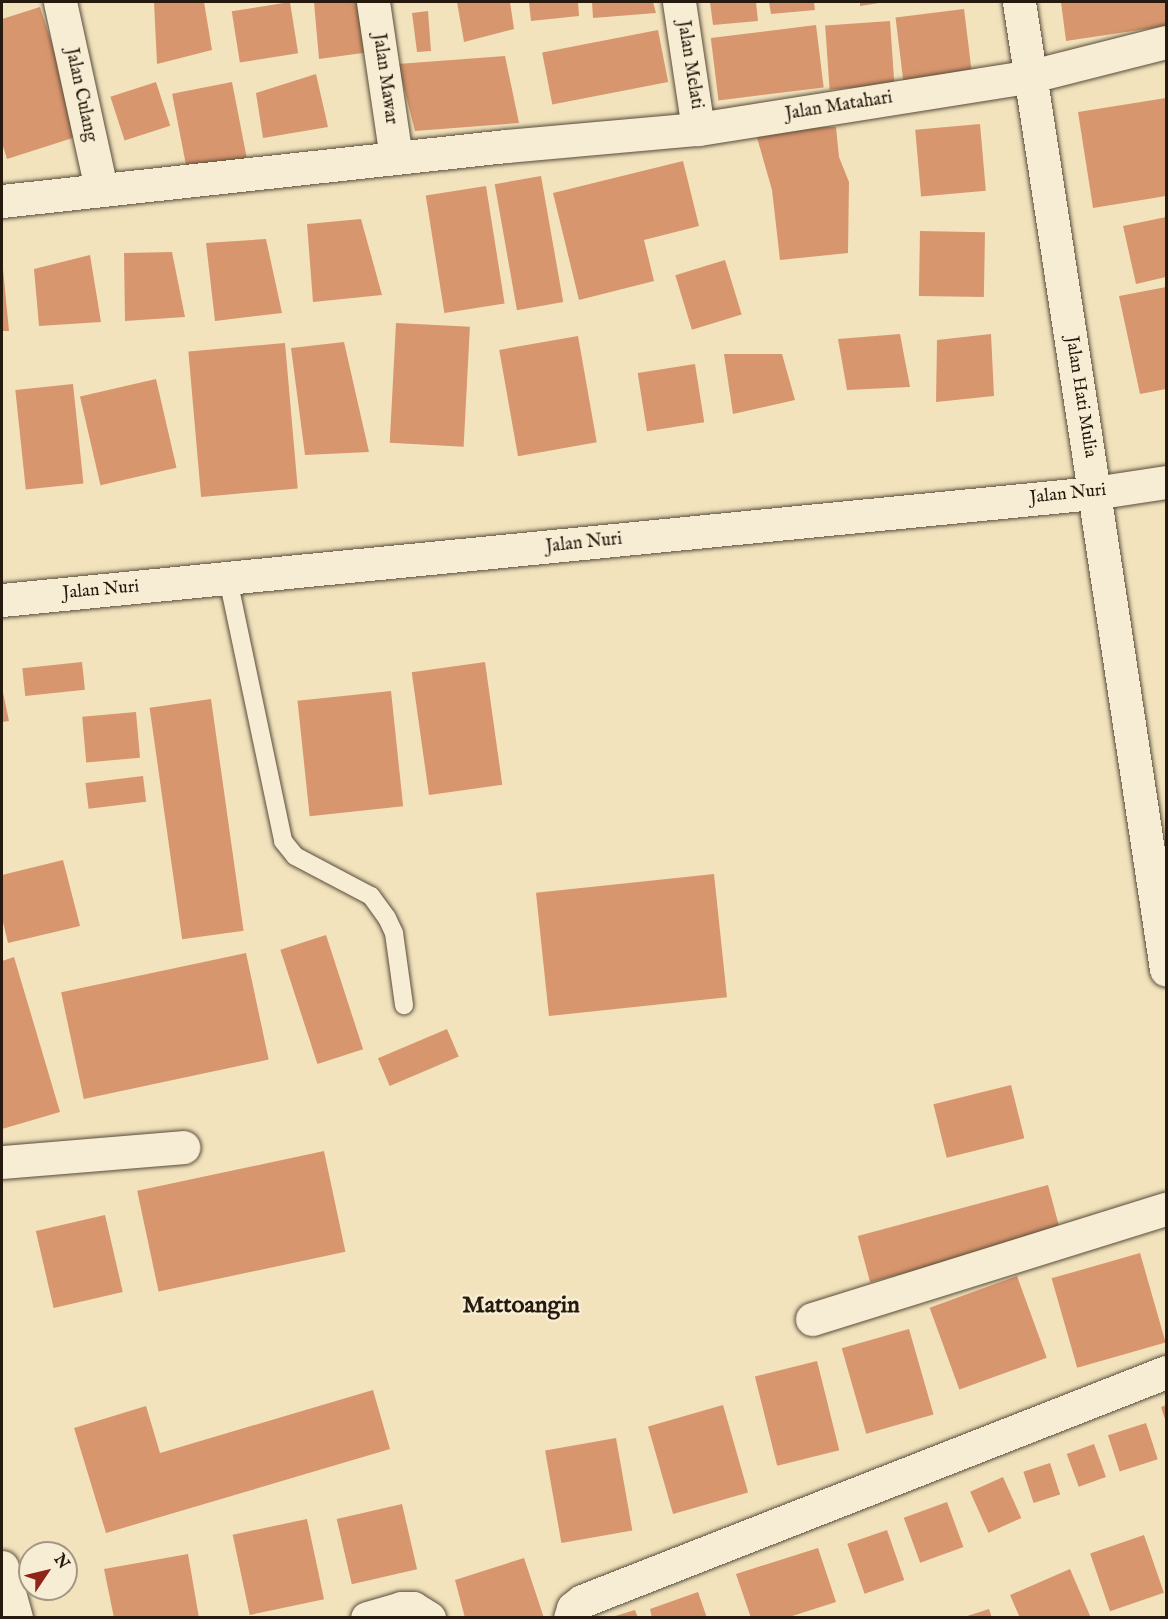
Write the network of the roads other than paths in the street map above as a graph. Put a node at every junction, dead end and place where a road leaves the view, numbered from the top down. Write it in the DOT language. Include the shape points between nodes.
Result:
graph roads {
  1 [pos="60,2"];
  2 [pos="373,2"];
  3 [pos="679,2"];
  4 [pos="1019,2"];
  5 [pos="1167,42"];
  6 [pos="1028,77"];
  7 [pos="698,129"];
  8 [pos="396,157"];
  9 [pos="101,189"];
  10 [pos="2,201"];
  11 [pos="1167,482"];
  12 [pos="1094,493"];
  13 [pos="228,579"];
  14 [pos="2,600"];
  15 [pos="1167,970"];
  16 [pos="404,1005"];
  17 [pos="183,1147"];
  18 [pos="2,1162"];
  19 [pos="1167,1209"];
  20 [pos="812,1319"];
  21 [pos="1167,1372"];
  22 [pos="2,1567"];
  23 [pos="16,1617"];
  24 [pos="367,1617"];
  25 [pos="429,1617"];
  26 [pos="570,1617"];
  1 -- 9 [label="street, Jalan Culang"];
  2 -- 8 [label="street, Jalan Mawar"];
  3 -- 7 [label="street, Jalan Melati"];
  4 -- 6 [label="street, Jalan Hati Mulia"];
  5 -- 6 [label="street, Jalan Matahari"];
  6 -- 7 [label="street, Jalan Matahari"];
  6 -- 12 [label="street, Jalan Hati Mulia"];
  7 -- 8 [label="street, Jalan Matahari"];
  8 -- 9 [label="street, Jalan Matahari"];
  9 -- 10 [label="street, Jalan Matahari"];
  11 -- 12 [label="street, Jalan Nuri"];
  12 -- 13 [label="street, Jalan Nuri"];
  12 -- 15 [label="street, Jalan Hati Mulia"];
  13 -- 14 [label="street, Jalan Nuri"];
  13 -- 16 [label="lane" via="283,841 295,856 371,896 394,933"];
  17 -- 18 [label="street"];
  19 -- 20 [label="street"];
  21 -- 26 [label="street" via="582,1601"];
  22 -- 23 [label="street"];
  24 -- 25 [label="street" via="401,1608 413,1608"];
}
